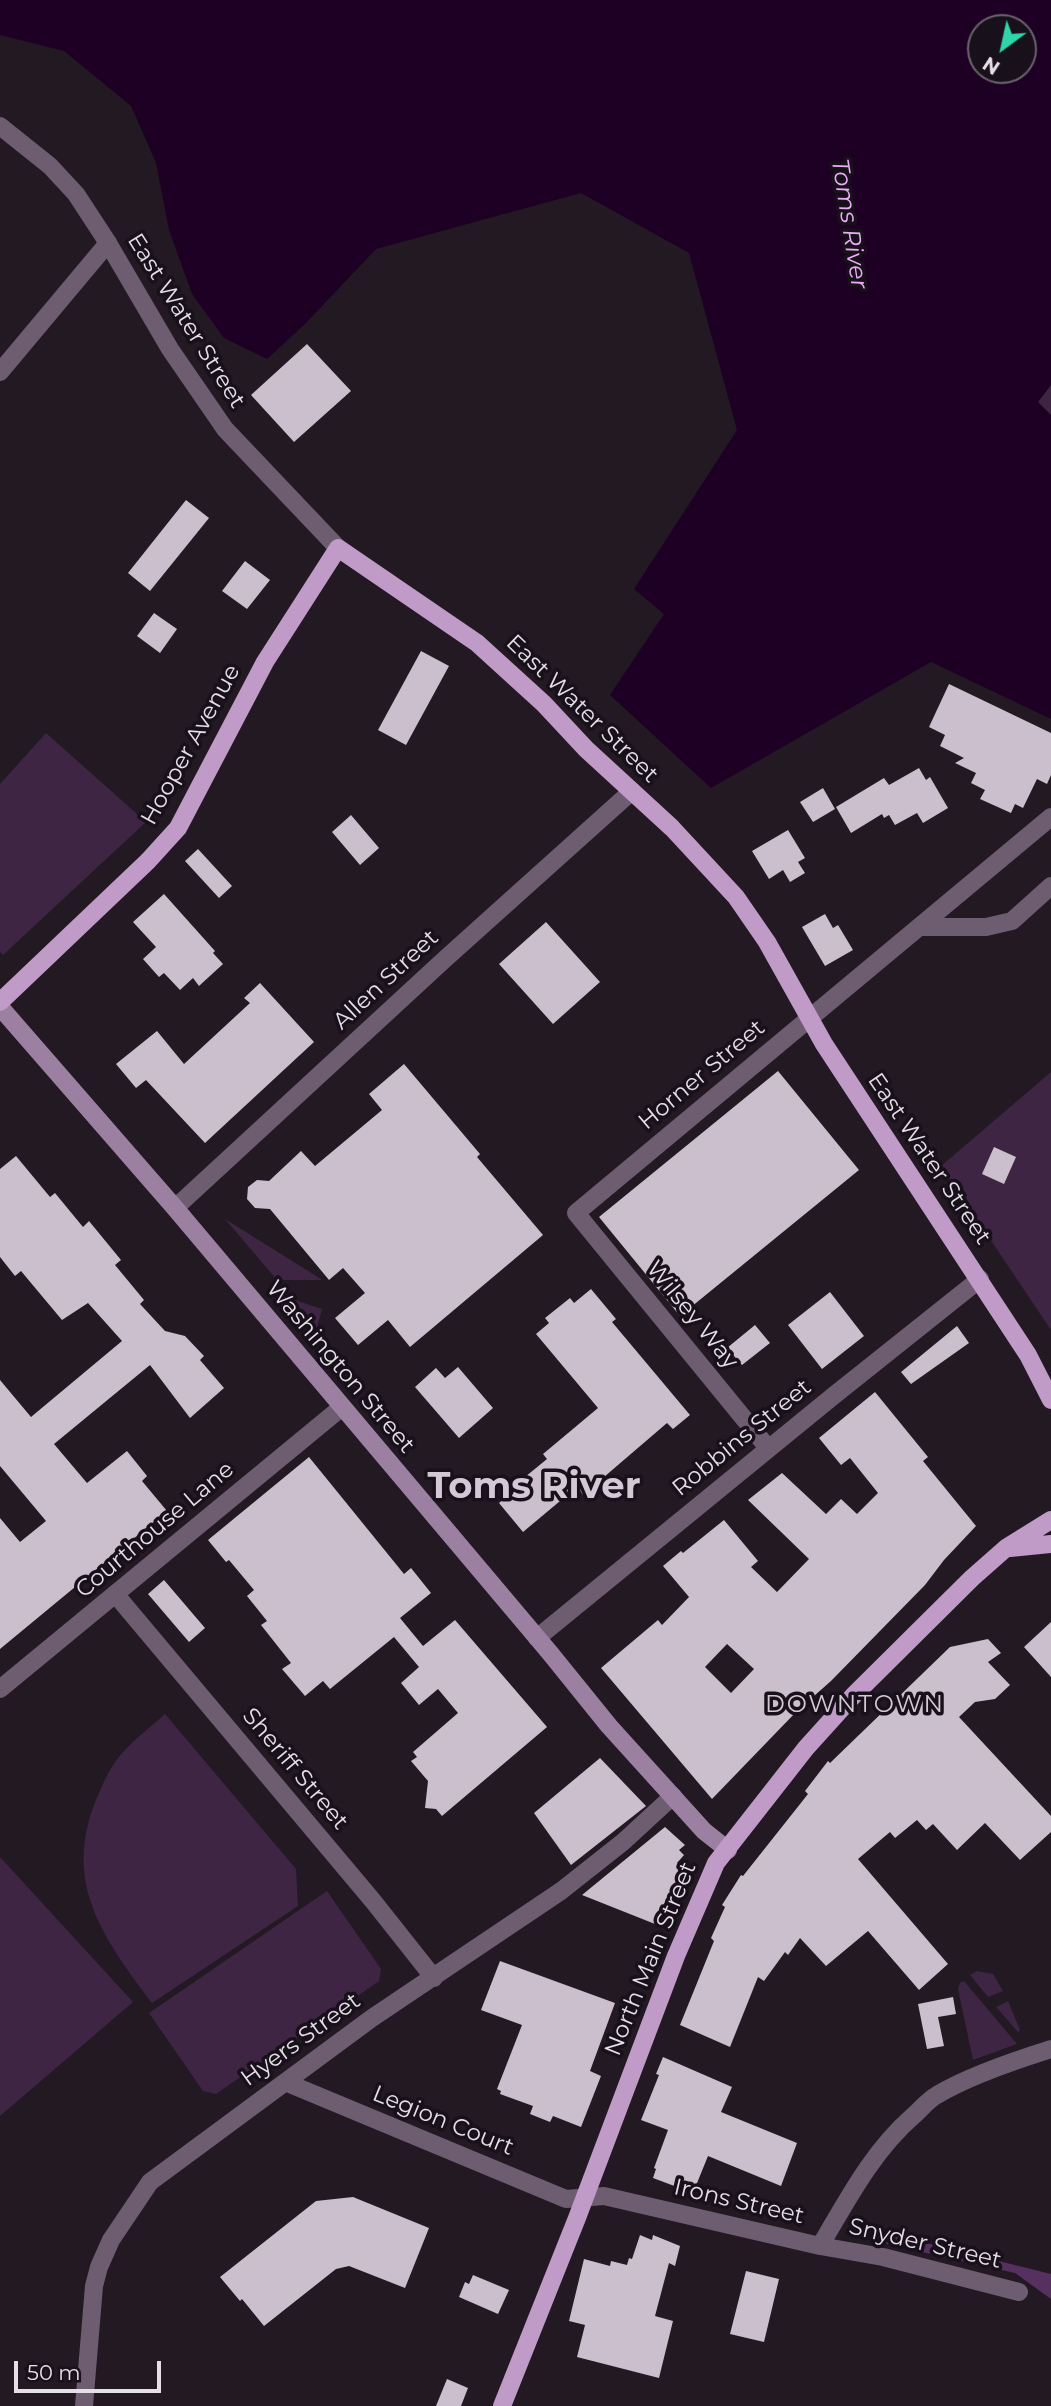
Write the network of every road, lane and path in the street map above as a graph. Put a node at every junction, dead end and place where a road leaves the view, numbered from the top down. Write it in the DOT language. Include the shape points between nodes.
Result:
graph roads {
  1 [pos="0,126"];
  2 [pos="108,243"];
  3 [pos="0,372"];
  4 [pos="338,548"];
  5 [pos="632,791"];
  6 [pos="1051,817"];
  7 [pos="1051,886"];
  8 [pos="919,927"];
  9 [pos="0,1004"];
  10 [pos="809,1017"];
  11 [pos="175,1208"];
  12 [pos="576,1213"];
  13 [pos="980,1279"];
  14 [pos="1028,1355"];
  15 [pos="1051,1382"];
  16 [pos="1051,1400"];
  17 [pos="342,1407"];
  18 [pos="768,1448"];
  19 [pos="1051,1520"];
  20 [pos="1051,1544"];
  21 [pos="1006,1548"];
  22 [pos="116,1595"];
  23 [pos="537,1638"];
  24 [pos="0,1689"];
  25 [pos="673,1796"];
  26 [pos="727,1850"];
  27 [pos="434,1978"];
  28 [pos="1051,2049"];
  29 [pos="285,2082"];
  30 [pos="584,2198"];
  31 [pos="820,2245"];
  32 [pos="1019,2292"];
  33 [pos="84,2406"];
  34 [pos="502,2406"];
  1 -- 2 [label="street, East Water Street" via="50,166 76,194"];
  2 -- 3 [label="street"];
  2 -- 4 [label="street, East Water Street" via="170,349 225,429"];
  4 -- 5 [label="main road, East Water Street" via="477,643"];
  4 -- 9 [label="main road, Hooper Avenue" via="265,662 178,828"];
  5 -- 10 [label="main road, East Water Street" via="736,897"];
  5 -- 11 [label="street, Allen Street"];
  6 -- 8 [label="street, Horner Street"];
  7 -- 8 [label="street" via="1012,921 986,927"];
  8 -- 10 [label="street, Horner Street"];
  9 -- 11 [label="main road, Washington Street"];
  10 -- 12 [label="street, Horner Street"];
  10 -- 13 [label="main road, East Water Street"];
  11 -- 17 [label="main road, Washington Street"];
  12 -- 18 [label="street, Wilsey Way"];
  13 -- 14 [label="main road, East Water Street"];
  13 -- 18 [label="street, Robbins Street"];
  14 -- 15 [label="main road"];
  14 -- 16 [label="main road, East Water Street"];
  17 -- 22 [label="street, Courthouse Lane"];
  17 -- 23 [label="main road, Washington Street"];
  18 -- 23 [label="street, Robbins Street"];
  19 -- 21 [label="main road, North Main Street"];
  20 -- 21 [label="main road"];
  21 -- 26 [label="main road, North Main Street" via="853,1696"];
  22 -- 24 [label="street, Courthouse Lane"];
  22 -- 27 [label="street, Sheriff Street"];
  23 -- 25 [label="main road, Washington Street"];
  25 -- 26 [label="main road, Washington Street"];
  25 -- 27 [label="street, Hyers Street" via="561,1891"];
  26 -- 30 [label="main road, North Main Street" via="716,1863 676,1956"];
  27 -- 29 [label="street, Hyers Street"];
  28 -- 31 [label="street, Irons Street" via="996,2067 924,2105 881,2148"];
  29 -- 30 [label="street, Legion Court" via="566,2199"];
  29 -- 33 [label="street, Hyers Street" via="150,2182 122,2221 94,2286"];
  30 -- 31 [label="street, Irons Street" via="604,2196"];
  30 -- 34 [label="main road, North Main Street"];
  31 -- 32 [label="street, Snyder Street"];
}
